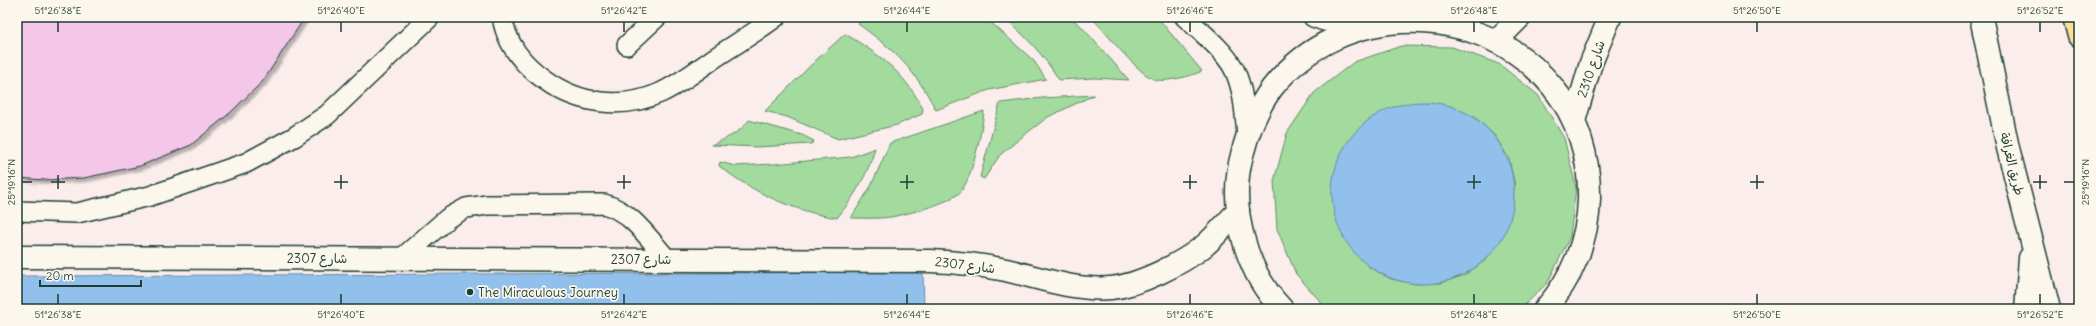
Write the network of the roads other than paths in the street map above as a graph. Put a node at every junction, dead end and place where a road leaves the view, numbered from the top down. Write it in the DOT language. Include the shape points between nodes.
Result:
graph roads {
  1 [pos="430,17"];
  2 [pos="502,17"];
  3 [pos="657,17"];
  4 [pos="776,17"];
  5 [pos="1185,17"];
  6 [pos="1313,17"];
  7 [pos="1520,17"];
  8 [pos="1610,17"];
  9 [pos="1981,17"];
  10 [pos="2074,17"];
  11 [pos="1363,25"];
  12 [pos="2079,36"];
  13 [pos="1498,39"];
  14 [pos="626,46"];
  15 [pos="1574,121"];
  16 [pos="1247,136"];
  17 [pos="17,211"];
  18 [pos="1238,211"];
  19 [pos="2031,238"];
  20 [pos="17,257"];
  21 [pos="402,258"];
  22 [pos="667,259"];
  23 [pos="1282,309"];
  24 [pos="1545,309"];
  25 [pos="2026,309"];
  26 [pos="2049,309"];
  1 -- 17 [label="lane" via="327,115 294,138 246,163 150,196 76,213"];
  2 -- 4 [label="lane" via="513,49 529,68 558,90 608,103 631,103 660,93"];
  3 -- 14 [label="lane"];
  5 -- 16 [label="lane" via="1234,68 1243,96"];
  6 -- 11 [label="lane" via="1324,21"];
  7 -- 13 [label="street"];
  8 -- 15 [label="street, شارع 2310"];
  9 -- 19 [label="street, طريق الغرافة" via="2008,148"];
  10 -- 12 [label="highway"];
  11 -- 13 [label="street" via="1397,19 1432,19 1466,26"];
  11 -- 16 [label="street" via="1336,35 1311,50 1289,68 1268,94"];
  13 -- 15 [label="street" via="1522,54 1543,74 1560,96"];
  15 -- 24 [label="street" via="1584,150 1589,181 1588,213 1582,244 1571,273"];
  16 -- 18 [label="street" via="1239,173"];
  18 -- 22 [label="street, شارع 2307" via="1204,246 1164,270 1111,288 1065,285 958,262"];
  18 -- 23 [label="street" via="1244,243 1257,274"];
  19 -- 25 [label="street"];
  19 -- 26 [label="street, طريق الغرافة"];
  20 -- 21 [label="street, شارع 2307"];
  21 -- 22 [label="street, شارع 2307"];
  21 -- 22 [label="lane" via="448,218 466,208 487,205 604,204 614,207 630,218"];
}
